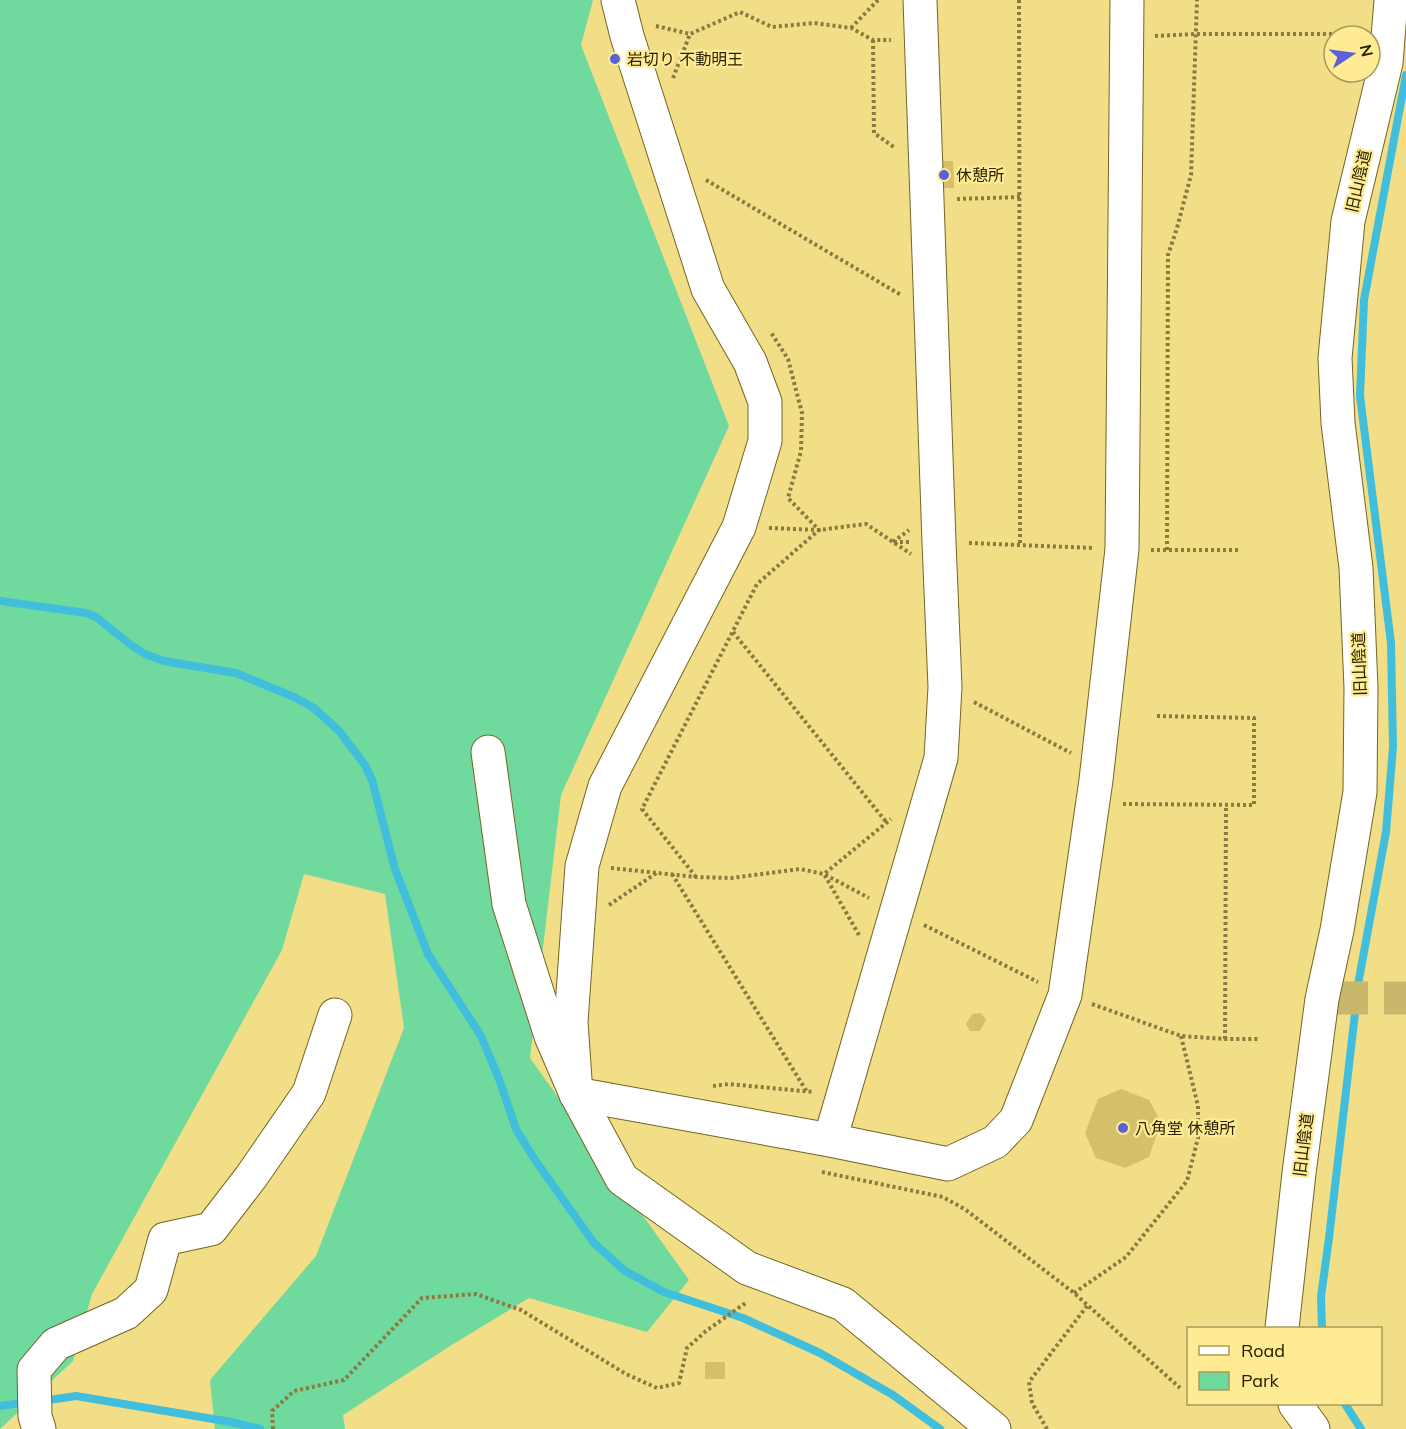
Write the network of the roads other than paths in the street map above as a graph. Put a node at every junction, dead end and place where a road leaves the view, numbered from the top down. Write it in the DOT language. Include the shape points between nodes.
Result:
graph roads {
  1 [pos="618,0"];
  2 [pos="920,0"];
  3 [pos="1127,0"];
  4 [pos="1391,0"];
  5 [pos="488,752"];
  6 [pos="335,1015"];
  7 [pos="576,1094"];
  8 [pos="830,1140"];
  9 [pos="1282,1327"];
  10 [pos="1296,1405"];
  11 [pos="39,1429"];
  12 [pos="994,1429"];
  13 [pos="1313,1429"];
  1 -- 7 [label="street" via="708,288 750,362 765,402 765,441 739,527 605,786 582,866 571,1022"];
  2 -- 8 [label="street" via="926,200 927,550 945,687 941,758"];
  3 -- 8 [label="street" via="1122,549 1096,780 1065,995 1016,1120 995,1142 948,1164"];
  4 -- 9 [label="street, 旧山陰道" via="1386,63 1348,221 1335,358 1338,423 1356,567 1360,792 1299,1173"];
  5 -- 7 [label="street" via="509,904 551,1036"];
  6 -- 11 [label="street" via="309,1093 211,1229 165,1239 151,1290 126,1313 57,1344 34,1371"];
  7 -- 8 [label="street"];
  7 -- 12 [label="street" via="622,1179 747,1268 843,1304"];
  10 -- 13 [label="street"];
}
